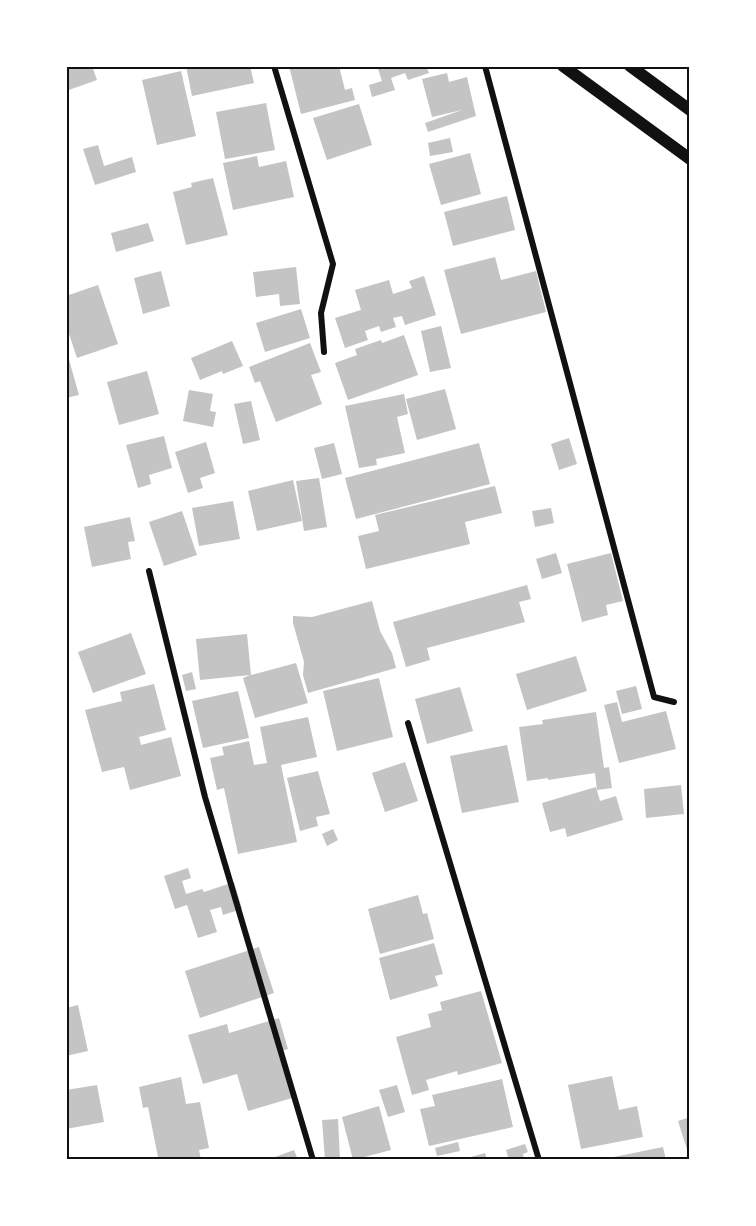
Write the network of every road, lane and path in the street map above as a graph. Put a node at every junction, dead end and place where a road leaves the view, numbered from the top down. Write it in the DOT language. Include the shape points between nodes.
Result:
graph roads {
  1 [pos="274,66"];
  2 [pos="485,66"];
  3 [pos="563,66"];
  4 [pos="630,66"];
  5 [pos="690,110"];
  6 [pos="690,159"];
  7 [pos="324,352"];
  8 [pos="148,571"];
  9 [pos="674,702"];
  10 [pos="408,723"];
  11 [pos="313,1160"];
  12 [pos="539,1160"];
  1 -- 7 [label="street" via="333,264 321,313"];
  2 -- 9 [label="street" via="654,697"];
  3 -- 6 [label="main road"];
  4 -- 5 [label="main road"];
  8 -- 11 [label="street" via="205,797"];
  10 -- 12 [label="street"];
}
